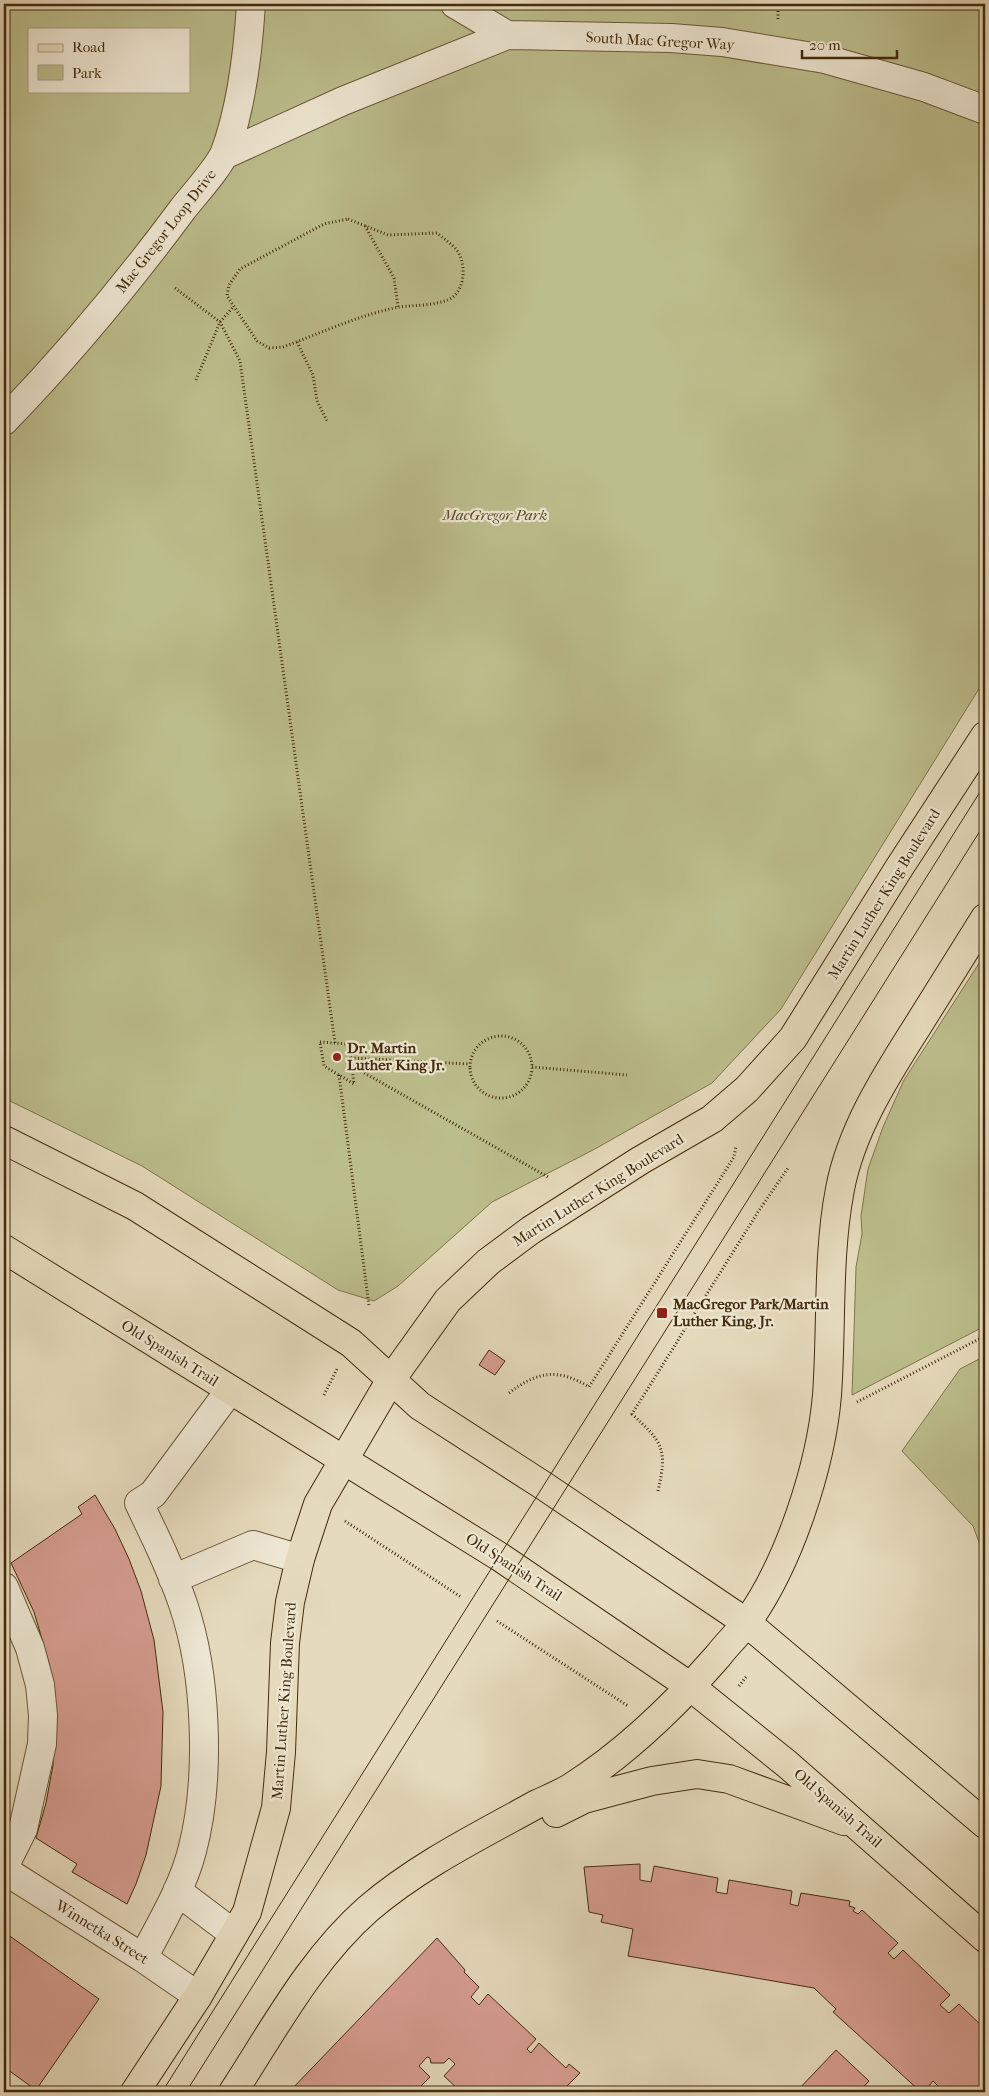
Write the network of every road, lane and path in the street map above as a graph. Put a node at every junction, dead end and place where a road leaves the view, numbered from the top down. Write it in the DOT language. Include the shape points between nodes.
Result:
graph roads {
  1 [pos="7,4"];
  2 [pos="251,4"];
  3 [pos="455,4"];
  4 [pos="507,35"];
  5 [pos="4,36"];
  6 [pos="985,110"];
  7 [pos="224,155"];
  8 [pos="365,226"];
  9 [pos="176,288"];
  10 [pos="234,306"];
  11 [pos="398,307"];
  12 [pos="220,322"];
  13 [pos="296,342"];
  14 [pos="196,380"];
  15 [pos="4,420"];
  16 [pos="327,422"];
  17 [pos="985,736"];
  18 [pos="985,918"];
  19 [pos="335,1043"];
  20 [pos="351,1058"];
  21 [pos="469,1064"];
  22 [pos="352,1066"];
  23 [pos="532,1067"];
  24 [pos="339,1075"];
  25 [pos="626,1075"];
  26 [pos="4,1140"];
  27 [pos="736,1146"];
  28 [pos="788,1168"];
  29 [pos="548,1177"];
  30 [pos="4,1249"];
  31 [pos="369,1306"];
  32 [pos="985,1336"];
  33 [pos="338,1369"];
  34 [pos="390,1381"];
  35 [pos="230,1390"];
  36 [pos="509,1393"];
  37 [pos="324,1395"];
  38 [pos="848,1407"];
  39 [pos="343,1459"];
  40 [pos="658,1491"];
  41 [pos="338,1517"];
  42 [pos="300,1560"];
  43 [pos="173,1579"];
  44 [pos="4,1587"];
  45 [pos="461,1597"];
  46 [pos="497,1620"];
  47 [pos="746,1623"];
  48 [pos="746,1677"];
  49 [pos="691,1686"];
  50 [pos="735,1692"];
  51 [pos="629,1707"];
  52 [pos="985,1824"];
  53 [pos="860,1827"];
  54 [pos="423,1868"];
  55 [pos="4,1869"];
  56 [pos="177,1891"];
  57 [pos="234,1934"];
  58 [pos="985,1938"];
  59 [pos="143,1958"];
  60 [pos="198,1996"];
  61 [pos="135,2092"];
  62 [pos="233,2092"];
  1 -- 5 [label="path"];
  2 -- 7 [label="street, Mac Gregor Loop Drive" via="238,105"];
  3 -- 4 [label="street, South Mac Gregor Way"];
  4 -- 6 [label="street, South Mac Gregor Way" via="722,42 825,59 924,87"];
  4 -- 7 [label="street" via="343,101"];
  7 -- 15 [label="street, Mac Gregor Loop Drive" via="143,263 48,375"];
  8 -- 10 [label="path" via="348,219 324,224 240,268 229,285 227,296"];
  8 -- 11 [label="path" via="394,278"];
  8 -- 11 [label="path" via="388,235 437,233 456,249 463,268 462,285 453,298"];
  9 -- 12 [label="path"];
  10 -- 12 [label="path"];
  10 -- 13 [label="path" via="257,341 269,348"];
  11 -- 13 [label="path"];
  12 -- 14 [label="path"];
  12 -- 19 [label="path" via="240,360"];
  13 -- 16 [label="path" via="313,375 317,401"];
  17 -- 34 [label="main road, Martin Luther King Boulevard" via="793,1038 747,1089 712,1119 531,1230 488,1262 448,1300"];
  18 -- 47 [label="main road" via="884,1080 857,1133 840,1187 830,1261 826,1395 820,1449 802,1508 779,1566"];
  19 -- 20 [label="path" via="349,1044"];
  19 -- 24 [label="path" via="320,1042 324,1066"];
  20 -- 21 [label="path"];
  20 -- 22 [label="path"];
  21 -- 23 [label="path" via="478,1045 486,1038 502,1035 518,1039 526,1047"];
  21 -- 23 [label="path" via="472,1078 480,1091 499,1099 519,1093 531,1077"];
  22 -- 24 [label="path" via="354,1084"];
  22 -- 29 [label="path"];
  23 -- 25 [label="path"];
  24 -- 31 [label="path"];
  26 -- 34 [label="main road" via="134,1206 351,1344"];
  27 -- 36 [label="path" via="734,1157 588,1387 568,1376 544,1374"];
  28 -- 40 [label="path" via="632,1414 652,1431 661,1450 664,1466"];
  30 -- 35 [label="main road, Old Spanish Trail"];
  32 -- 38 [label="path"];
  33 -- 37 [label="path"];
  34 -- 39 [label="main road, Martin Luther King Boulevard"];
  34 -- 47 [label="main road" via="420,1406"];
  35 -- 39 [label="main road, Old Spanish Trail"];
  35 -- 43 [label="street" via="153,1494 140,1503"];
  39 -- 42 [label="main road, Martin Luther King Boulevard" via="318,1504"];
  39 -- 49 [label="main road, Old Spanish Trail" via="505,1560"];
  41 -- 45 [label="path"];
  42 -- 43 [label="street" via="253,1545"];
  42 -- 57 [label="main road, Martin Luther King Boulevard" via="290,1602 286,1643 276,1808 247,1912"];
  43 -- 56 [label="street" via="184,1605 195,1652 203,1710 204,1760 192,1851"];
  44 -- 55 [label="street" via="30,1648 40,1685 43,1715 42,1744 23,1829"];
  46 -- 51 [label="path"];
  47 -- 49 [label="main road"];
  47 -- 52 [label="main road"];
  48 -- 50 [label="path"];
  49 -- 53 [label="main road, Old Spanish Trail"];
  49 -- 54 [label="main road" via="634,1739 568,1789"];
  53 -- 54 [label="main road" via="729,1779 697,1774 652,1781 584,1799 448,1868"];
  53 -- 58 [label="main road, Old Spanish Trail"];
  54 -- 62 [label="main road" via="369,1909 339,1937 301,1986"];
  55 -- 59 [label="street, Winnetka Street"];
  56 -- 57 [label="street"];
  56 -- 59 [label="street"];
  57 -- 60 [label="main road, Martin Luther King Boulevard"];
  59 -- 60 [label="street, Winnetka Street"];
  60 -- 61 [label="main road, Martin Luther King Boulevard"];
}
